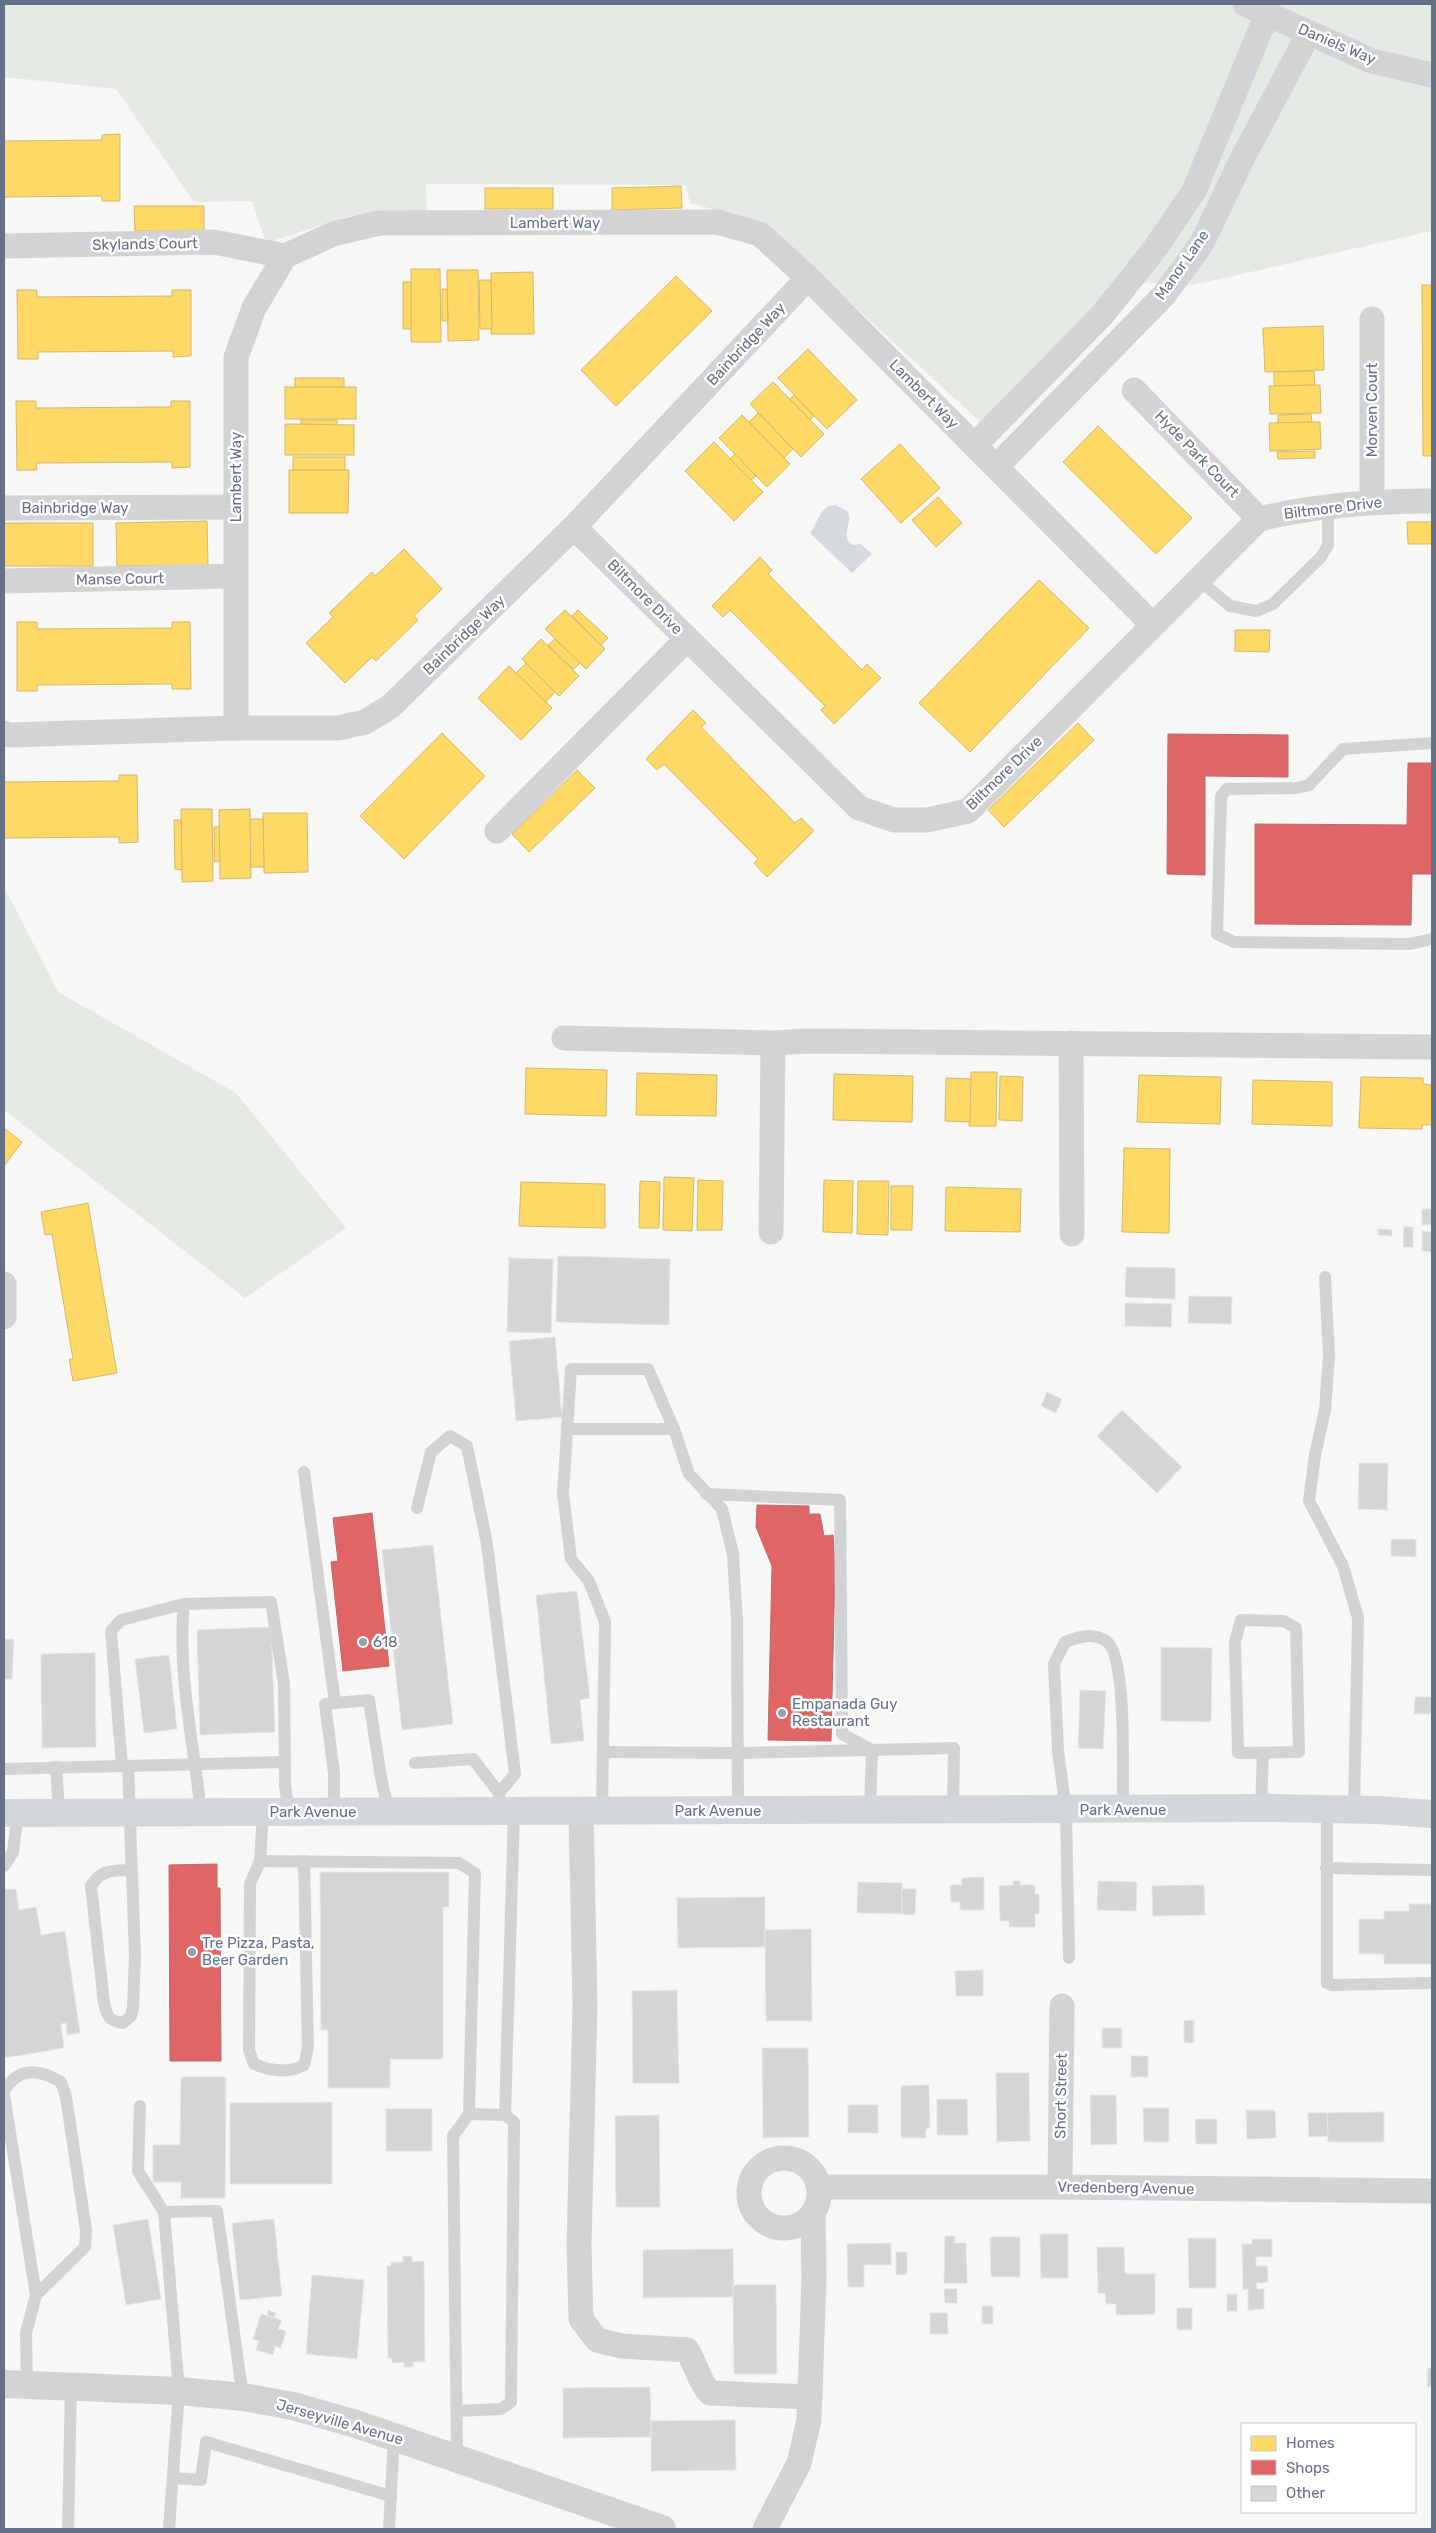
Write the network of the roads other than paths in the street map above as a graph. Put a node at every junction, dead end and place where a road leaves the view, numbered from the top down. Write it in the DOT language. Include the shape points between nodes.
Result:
graph roads {
  1 [pos="1256,9"];
  2 [pos="1309,32"];
  3 [pos="1432,75"];
  4 [pos="1214,142"];
  5 [pos="1244,155"];
  6 [pos="4,246"];
  7 [pos="285,256"];
  8 [pos="808,278"];
  9 [pos="1372,319"];
  10 [pos="1078,340"];
  11 [pos="1098,361"];
  12 [pos="1134,390"];
  13 [pos="975,445"];
  14 [pos="997,466"];
  15 [pos="1372,501"];
  16 [pos="1432,501"];
  17 [pos="1328,506"];
  18 [pos="236,507"];
  19 [pos="4,508"];
  20 [pos="1260,519"];
  21 [pos="574,527"];
  22 [pos="236,576"];
  23 [pos="1199,580"];
  24 [pos="4,581"];
  25 [pos="1153,625"];
  26 [pos="687,639"];
  27 [pos="236,728"];
  28 [pos="4,732"];
  29 [pos="1432,743"];
  30 [pos="498,831"];
  31 [pos="1432,939"];
  32 [pos="564,1038"];
  33 [pos="773,1043"];
  34 [pos="1072,1043"];
  35 [pos="1432,1047"];
  36 [pos="771,1232"];
  37 [pos="1072,1234"];
  38 [pos="1325,1278"];
  39 [pos="4,1284"];
  40 [pos="4,1317"];
  41 [pos="674,1428"];
  42 [pos="569,1429"];
  43 [pos="304,1472"];
  44 [pos="706,1494"];
  45 [pos="417,1508"];
  46 [pos="184,1604"];
  47 [pos="335,1703"];
  48 [pos="872,1750"];
  49 [pos="604,1752"];
  50 [pos="739,1753"];
  51 [pos="1263,1753"];
  52 [pos="284,1762"];
  53 [pos="196,1763"];
  54 [pos="415,1763"];
  55 [pos="125,1766"];
  56 [pos="56,1767"];
  57 [pos="4,1769"];
  58 [pos="504,1805"];
  59 [pos="1261,1808"];
  60 [pos="1327,1809"];
  61 [pos="953,1810"];
  62 [pos="1066,1810"];
  63 [pos="1123,1810"];
  64 [pos="1354,1810"];
  65 [pos="738,1811"];
  66 [pos="870,1811"];
  67 [pos="59,1812"];
  68 [pos="276,1812"];
  69 [pos="334,1812"];
  70 [pos="389,1812"];
  71 [pos="592,1812"];
  72 [pos="11,1813"];
  73 [pos="130,1813"];
  74 [pos="201,1813"];
  75 [pos="1432,1814"];
  76 [pos="260,1861"];
  77 [pos="304,1861"];
  78 [pos="4,1866"];
  79 [pos="1326,1868"];
  80 [pos="132,1870"];
  81 [pos="1432,1870"];
  82 [pos="1068,1958"];
  83 [pos="1431,1983"];
  84 [pos="1062,2006"];
  85 [pos="4,2091"];
  86 [pos="4,2096"];
  87 [pos="140,2106"];
  88 [pos="470,2114"];
  89 [pos="505,2115"];
  90 [pos="819,2187"];
  91 [pos="1060,2187"];
  92 [pos="1432,2191"];
  93 [pos="164,2212"];
  94 [pos="813,2214"];
  95 [pos="36,2295"];
  96 [pos="15,2384"];
  97 [pos="70,2386"];
  98 [pos="178,2391"];
  99 [pos="243,2397"];
  100 [pos="810,2397"];
  101 [pos="457,2410"];
  102 [pos="394,2437"];
  103 [pos="458,2459"];
  104 [pos="173,2478"];
  105 [pos="391,2496"];
  106 [pos="624,2523"];
  107 [pos="68,2529"];
  108 [pos="169,2529"];
  109 [pos="389,2529"];
  110 [pos="662,2529"];
  111 [pos="765,2529"];
  1 -- 2 [label="street, Daniels Way"];
  1 -- 4 [label="street"];
  2 -- 3 [label="street, Daniels Way" via="1372,61"];
  2 -- 5 [label="street, Manor Lane"];
  4 -- 5 [label="street"];
  4 -- 10 [label="street" via="1194,191 1154,250"];
  5 -- 11 [label="street, Manor Lane" via="1202,243 1164,295"];
  6 -- 7 [label="street, Skylands Court" via="214,242"];
  7 -- 8 [label="street, Lambert Way" via="333,234 379,223 717,222 760,234"];
  7 -- 18 [label="street, Lambert Way" via="254,308 236,357"];
  8 -- 13 [label="street, Lambert Way"];
  8 -- 21 [label="street, Bainbridge Way"];
  9 -- 15 [label="street, Morven Court"];
  10 -- 11 [label="street"];
  10 -- 13 [label="street"];
  11 -- 14 [label="street, Manor Lane"];
  12 -- 20 [label="street, Hyde Park Court"];
  13 -- 14 [label="street, Lambert Way"];
  14 -- 25 [label="street, Lambert Way"];
  15 -- 16 [label="street, Biltmore Drive"];
  15 -- 17 [label="street, Biltmore Drive"];
  17 -- 20 [label="street, Biltmore Drive"];
  17 -- 23 [label="lane" via="1328,545 1321,557 1273,604 1256,611 1230,606"];
  18 -- 19 [label="street, Bainbridge Way"];
  18 -- 22 [label="street, Lambert Way"];
  20 -- 23 [label="street, Biltmore Drive"];
  21 -- 26 [label="street, Biltmore Drive"];
  21 -- 27 [label="street, Bainbridge Way" via="391,706 365,722 338,728"];
  22 -- 24 [label="street, Manse Court"];
  22 -- 27 [label="street, Lambert Way"];
  23 -- 25 [label="street, Biltmore Drive"];
  25 -- 26 [label="street, Biltmore Drive" via="968,811 927,820 894,820 859,808"];
  26 -- 30 [label="street"];
  27 -- 28 [label="street, Bainbridge Way" via="9,735"];
  29 -- 31 [label="lane" via="1343,749 1316,779 1303,787 1227,789 1221,796 1217,934 1234,942 1266,943 1410,944"];
  32 -- 33 [label="street"];
  33 -- 34 [label="street"];
  33 -- 36 [label="street"];
  34 -- 35 [label="street"];
  34 -- 37 [label="street"];
  38 -- 64 [label="lane" via="1329,1356 1325,1410 1314,1455 1308,1501 1343,1566 1358,1618"];
  39 -- 40 [label="street"];
  41 -- 42 [label="lane"];
  41 -- 42 [label="lane" via="648,1369 571,1369"];
  41 -- 44 [label="lane" via="689,1474"];
  42 -- 49 [label="lane" via="564,1493 572,1559 589,1581 606,1622"];
  43 -- 47 [label="lane"];
  44 -- 48 [label="lane" via="840,1500 842,1734"];
  44 -- 50 [label="lane" via="722,1509 733,1554"];
  45 -- 58 [label="lane" via="430,1452 450,1436 467,1446 487,1544 515,1774"];
  46 -- 52 [label="lane" via="271,1602 284,1684"];
  46 -- 53 [label="lane" via="182,1624 190,1731"];
  46 -- 55 [label="lane" via="121,1620 111,1631"];
  47 -- 69 [label="lane" via="325,1704 334,1772"];
  47 -- 70 [label="lane" via="369,1700"];
  48 -- 50 [label="lane"];
  48 -- 61 [label="lane" via="954,1748"];
  48 -- 66 [label="lane"];
  49 -- 50 [label="lane"];
  49 -- 71 [label="lane"];
  50 -- 65 [label="lane"];
  51 -- 51 [label="lane" via="1299,1752 1296,1628 1284,1621 1241,1620 1235,1642 1238,1753"];
  51 -- 59 [label="lane"];
  52 -- 53 [label="lane"];
  52 -- 68 [label="lane"];
  53 -- 55 [label="lane"];
  53 -- 74 [label="lane"];
  54 -- 58 [label="lane" via="472,1759"];
  55 -- 56 [label="lane"];
  55 -- 73 [label="lane"];
  56 -- 57 [label="lane"];
  56 -- 67 [label="lane"];
  58 -- 70 [label="main road, Park Avenue"];
  58 -- 71 [label="main road, Park Avenue"];
  58 -- 89 [label="lane"];
  59 -- 60 [label="main road, Park Avenue"];
  59 -- 63 [label="main road, Park Avenue"];
  60 -- 64 [label="main road, Park Avenue"];
  60 -- 79 [label="lane"];
  61 -- 62 [label="main road, Park Avenue"];
  61 -- 66 [label="main road, Park Avenue"];
  62 -- 63 [label="main road, Park Avenue"];
  62 -- 63 [label="lane" via="1058,1751 1054,1664 1066,1642 1084,1635 1105,1640 1115,1651 1122,1695"];
  62 -- 82 [label="lane"];
  64 -- 75 [label="main road, Park Avenue"];
  65 -- 66 [label="main road, Park Avenue"];
  65 -- 71 [label="main road, Park Avenue"];
  67 -- 72 [label="main road, Park Avenue"];
  67 -- 73 [label="main road, Park Avenue"];
  68 -- 69 [label="main road, Park Avenue"];
  68 -- 74 [label="main road, Park Avenue"];
  68 -- 76 [label="lane"];
  69 -- 70 [label="main road, Park Avenue"];
  71 -- 100 [label="street" via="579,2246 581,2319 597,2340 622,2346 687,2350 697,2365 701,2383 710,2393"];
  72 -- 78 [label="lane" via="13,1852"];
  73 -- 74 [label="main road, Park Avenue"];
  73 -- 80 [label="lane"];
  76 -- 77 [label="lane"];
  76 -- 77 [label="lane" via="250,1884 249,2050 254,2064 269,2071 295,2070 304,2065 308,2047"];
  77 -- 88 [label="lane" via="459,1863 475,1872"];
  79 -- 81 [label="lane"];
  79 -- 83 [label="lane" via="1327,1982 1332,1985"];
  80 -- 80 [label="lane" via="104,1871 91,1886 107,2016 113,2022 123,2023 131,2016 133,2008"];
  84 -- 91 [label="street, Short Street"];
  85 -- 95 [label="lane" via="11,2079 24,2072 45,2073 61,2082 66,2097 86,2230 85,2247"];
  86 -- 95 [label="lane"];
  87 -- 93 [label="lane" via="138,2171"];
  88 -- 89 [label="lane"];
  88 -- 101 [label="lane" via="453,2136"];
  89 -- 101 [label="lane" via="514,2122 511,2402 501,2409"];
  90 -- 91 [label="street, Vredenberg Avenue"];
  90 -- 94 [label="street" via="819,2201"];
  90 -- 94 [label="street" via="805,2165 792,2159 778,2158 765,2163 755,2173 750,2186 749,2199 754,2212 763,2222 776,2228 790,2228"];
  91 -- 92 [label="street, Vredenberg Avenue"];
  93 -- 98 [label="lane"];
  93 -- 99 [label="lane" via="217,2211"];
  94 -- 100 [label="street"];
  95 -- 96 [label="lane"];
  96 -- 97 [label="street, Jerseyville Avenue"];
  97 -- 98 [label="street, Jerseyville Avenue"];
  97 -- 107 [label="lane"];
  98 -- 99 [label="street, Jerseyville Avenue"];
  98 -- 104 [label="lane"];
  99 -- 102 [label="street, Jerseyville Avenue" via="293,2406"];
  100 -- 111 [label="street" via="808,2429 799,2463"];
  101 -- 103 [label="lane"];
  102 -- 103 [label="street, Jerseyville Avenue"];
  102 -- 105 [label="lane"];
  103 -- 106 [label="street, Jerseyville Avenue"];
  104 -- 105 [label="lane" via="201,2480 206,2442"];
  104 -- 108 [label="lane"];
  105 -- 109 [label="lane"];
  106 -- 110 [label="street, Jerseyville Avenue"];
}
